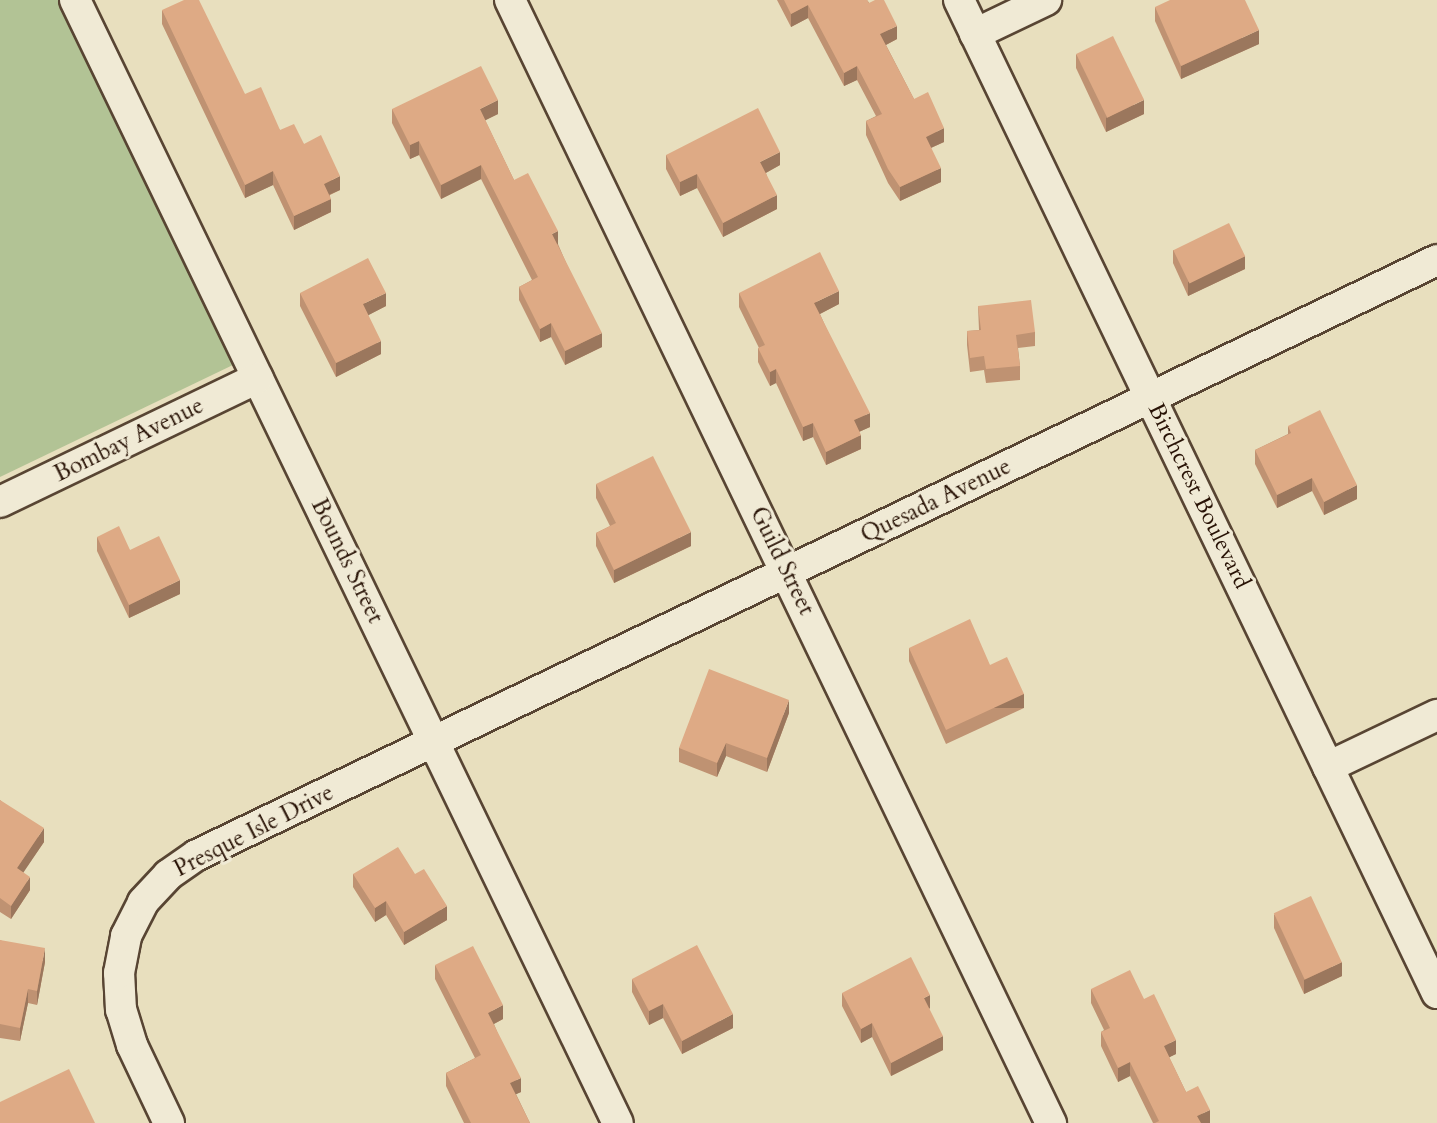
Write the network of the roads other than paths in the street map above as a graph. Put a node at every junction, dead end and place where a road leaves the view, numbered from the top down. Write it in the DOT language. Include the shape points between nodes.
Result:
graph roads {
  1 [pos="75,0"];
  2 [pos="510,0"];
  3 [pos="958,0"];
  4 [pos="1046,0"];
  5 [pos="975,34"];
  6 [pos="1437,260"];
  7 [pos="258,378"];
  8 [pos="1152,398"];
  9 [pos="0,502"];
  10 [pos="787,572"];
  11 [pos="1437,715"];
  12 [pos="435,741"];
  13 [pos="1328,767"];
  14 [pos="1437,993"];
  15 [pos="169,1123"];
  16 [pos="618,1123"];
  17 [pos="1051,1123"];
  1 -- 7 [label="street, Bounds Street"];
  2 -- 10 [label="street, Guild Street"];
  3 -- 5 [label="street, Birchcrest Boulevard"];
  4 -- 5 [label="street"];
  5 -- 8 [label="street, Birchcrest Boulevard"];
  6 -- 8 [label="street, Quesada Avenue"];
  7 -- 9 [label="street, Bombay Avenue"];
  7 -- 12 [label="street, Bounds Street"];
  8 -- 10 [label="street, Quesada Avenue"];
  8 -- 13 [label="street, Birchcrest Boulevard"];
  10 -- 12 [label="street, Quesada Avenue"];
  10 -- 17 [label="street, Guild Street"];
  11 -- 13 [label="street"];
  12 -- 15 [label="street, Presque Isle Drive" via="197,855 168,875 143,902 126,936 119,973 121,1010 132,1045"];
  12 -- 16 [label="street, Bounds Street"];
  13 -- 14 [label="street, Birchcrest Boulevard"];
}
